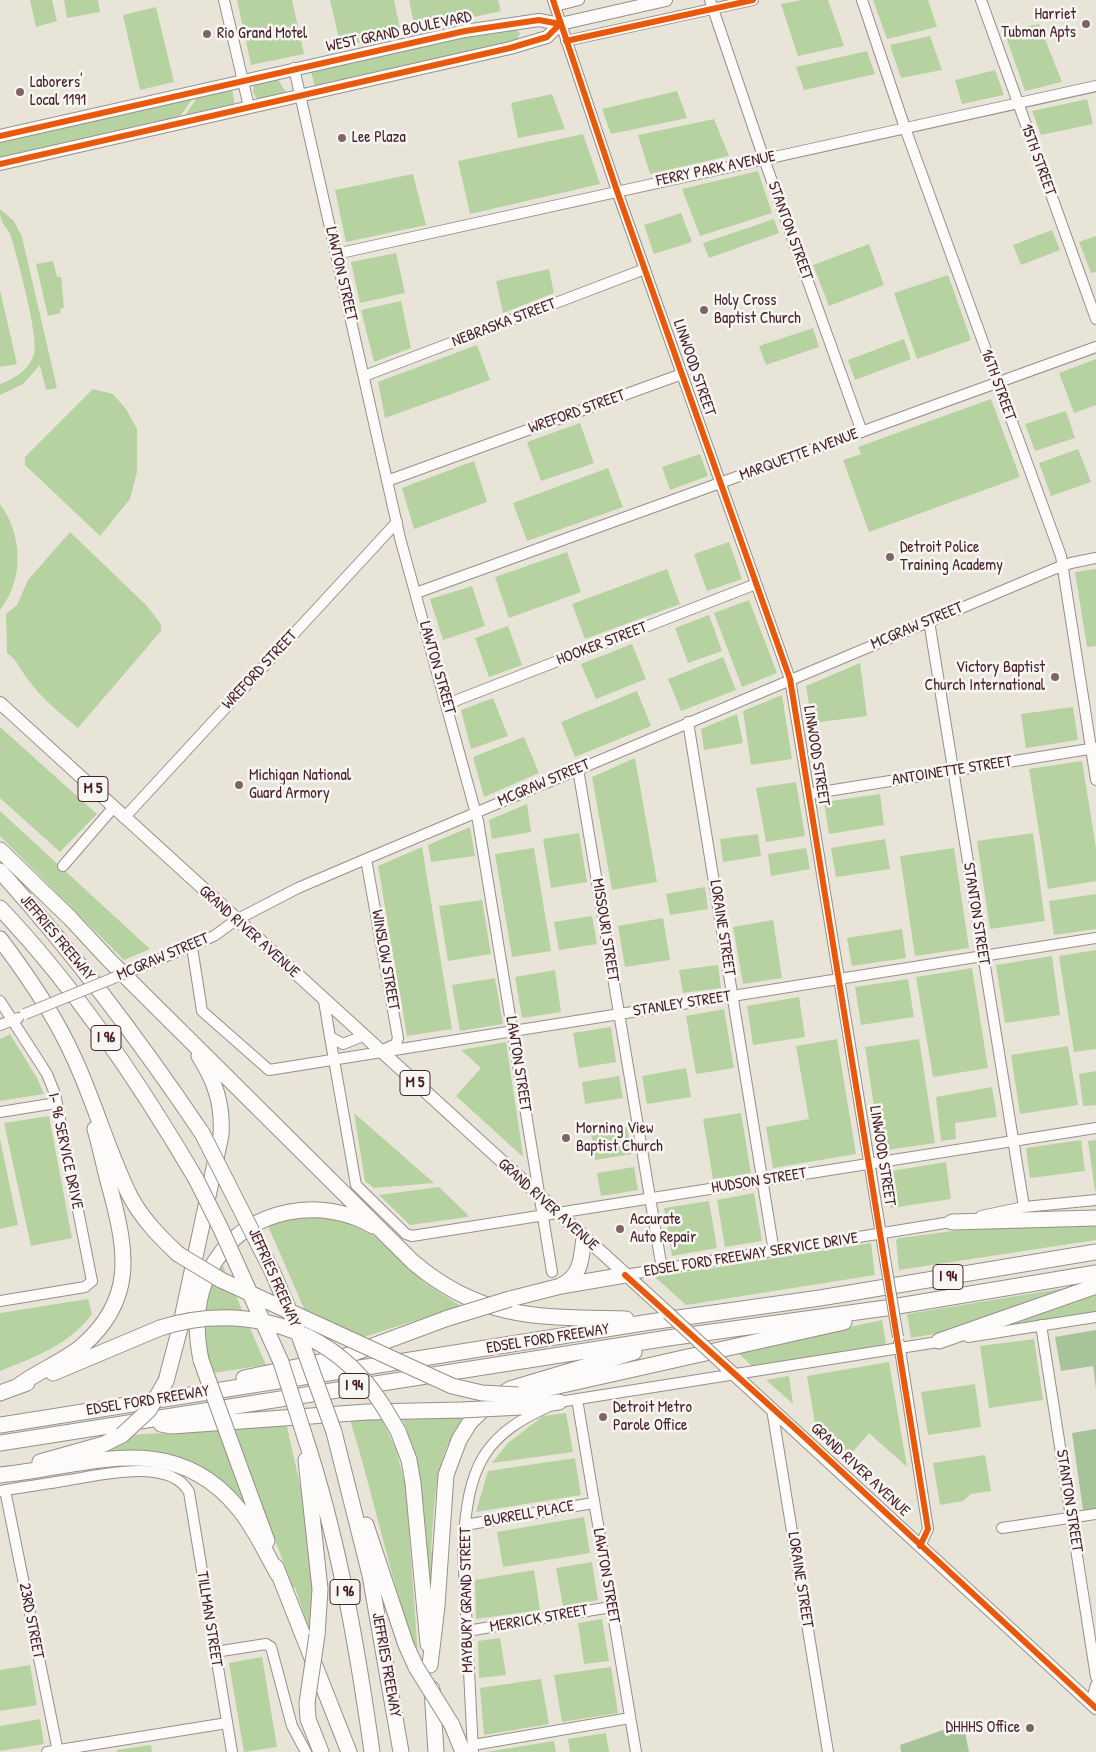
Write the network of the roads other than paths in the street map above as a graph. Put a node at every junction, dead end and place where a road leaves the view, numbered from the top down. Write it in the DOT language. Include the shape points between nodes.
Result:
graph roads {
  1 [pos="224,0"];
  2 [pos="579,0"];
  3 [pos="666,0"];
  4 [pos="753,0"];
  5 [pos="862,0"];
  6 [pos="981,0"];
  7 [pos="554,3"];
  8 [pos="712,4"];
  9 [pos="560,24"];
  10 [pos="566,42"];
  11 [pos="294,68"];
  12 [pos="243,81"];
  13 [pos="1096,86"];
  14 [pos="301,97"];
  15 [pos="1018,103"];
  16 [pos="249,107"];
  17 [pos="905,128"];
  18 [pos="0,136"];
  19 [pos="764,159"];
  20 [pos="0,164"];
  21 [pos="617,191"];
  22 [pos="336,254"];
  23 [pos="645,269"];
  24 [pos="1096,320"];
  25 [pos="1096,347"];
  26 [pos="682,374"];
  27 [pos="364,376"];
  28 [pos="998,384"];
  29 [pos="862,432"];
  30 [pos="387,480"];
  31 [pos="721,484"];
  32 [pos="397,522"];
  33 [pos="1096,558"];
  34 [pos="1061,567"];
  35 [pos="756,584"];
  36 [pos="416,593"];
  37 [pos="929,622"];
  38 [pos="790,679"];
  39 [pos="0,704"];
  40 [pos="447,704"];
  41 [pos="688,722"];
  42 [pos="1094,749"];
  43 [pos="578,769"];
  44 [pos="952,771"];
  45 [pos="1096,780"];
  46 [pos="809,794"];
  47 [pos="113,808"];
  48 [pos="476,812"];
  49 [pos="124,818"];
  50 [pos="0,850"];
  51 [pos="366,859"];
  52 [pos="63,866"];
  53 [pos="0,871"];
  54 [pos="0,908"];
  55 [pos="236,920"];
  56 [pos="1096,938"];
  57 [pos="0,939"];
  58 [pos="192,946"];
  59 [pos="983,957"];
  60 [pos="840,979"];
  61 [pos="733,996"];
  62 [pos="0,1001"];
  63 [pos="324,1001"];
  64 [pos="619,1014"];
  65 [pos="13,1020"];
  66 [pos="0,1025"];
  67 [pos="513,1030"];
  68 [pos="183,1031"];
  69 [pos="363,1036"];
  70 [pos="330,1037"];
  71 [pos="380,1052"];
  72 [pos="332,1059"];
  73 [pos="86,1089"];
  74 [pos="56,1103"];
  75 [pos="0,1112"];
  76 [pos="1096,1128"];
  77 [pos="1012,1141"];
  78 [pos="869,1164"];
  79 [pos="762,1181"];
  80 [pos="541,1198"];
  81 [pos="650,1198"];
  82 [pos="1096,1200"];
  83 [pos="1024,1207"];
  84 [pos="557,1213"];
  85 [pos="543,1215"];
  86 [pos="1096,1218"];
  87 [pos="952,1222"];
  88 [pos="880,1235"];
  89 [pos="391,1238"];
  90 [pos="584,1238"];
  91 [pos="774,1252"];
  92 [pos="1096,1252"];
  93 [pos="662,1269"];
  94 [pos="552,1272"];
  95 [pos="1096,1273"];
  96 [pos="625,1275"];
  97 [pos="561,1286"];
  98 [pos="1096,1286"];
  99 [pos="0,1301"];
  100 [pos="886,1308"];
  101 [pos="1096,1317"];
  102 [pos="650,1322"];
  103 [pos="1041,1325"];
  104 [pos="668,1338"];
  105 [pos="939,1341"];
  106 [pos="900,1348"];
  107 [pos="735,1374"];
  108 [pos="18,1386"];
  109 [pos="0,1393"];
  110 [pos="194,1393"];
  111 [pos="577,1399"];
  112 [pos="520,1401"];
  113 [pos="560,1402"];
  114 [pos="772,1409"];
  115 [pos="140,1421"];
  116 [pos="0,1425"];
  117 [pos="304,1434"];
  118 [pos="0,1443"];
  119 [pos="344,1467"];
  120 [pos="0,1474"];
  121 [pos="2,1491"];
  122 [pos="593,1503"];
  123 [pos="1096,1514"];
  124 [pos="1072,1518"];
  125 [pos="465,1525"];
  126 [pos="1002,1528"];
  127 [pos="920,1546"];
  128 [pos="279,1576"];
  129 [pos="611,1607"];
  130 [pos="467,1632"];
  131 [pos="215,1652"];
  132 [pos="423,1666"];
  133 [pos="1096,1677"];
  134 [pos="1096,1685"];
  135 [pos="1094,1706"];
  136 [pos="630,1718"];
  137 [pos="227,1723"];
  138 [pos="469,1750"];
  139 [pos="58,1751"];
  140 [pos="47,1752"];
  141 [pos="232,1752"];
  142 [pos="306,1752"];
  143 [pos="321,1752"];
  144 [pos="349,1752"];
  145 [pos="372,1752"];
  146 [pos="401,1752"];
  147 [pos="436,1752"];
  148 [pos="636,1752"];
  149 [pos="828,1752"];
  1 -- 12 [label="street"];
  2 -- 7 [label="street"];
  3 -- 9 [label="main road, WEST GRAND BOULEVARD"];
  4 -- 8 [label="street"];
  5 -- 17 [label="street, 16TH STREET"];
  6 -- 15 [label="street, 15TH STREET"];
  7 -- 9 [label="street, LINWOOD STREET"];
  8 -- 10 [label="street"];
  8 -- 19 [label="street, STANTON STREET"];
  9 -- 10 [label="street, LINWOOD STREET"];
  9 -- 11 [label="main road, WEST GRAND BOULEVARD" via="539,20 465,31"];
  9 -- 14 [label="main road, WEST GRAND BOULEVARD" via="547,37"];
  10 -- 21 [label="street, LINWOOD STREET"];
  11 -- 12 [label="main road, WEST GRAND BOULEVARD"];
  11 -- 14 [label="street, LAWTON STREET"];
  12 -- 16 [label="street"];
  12 -- 18 [label="main road, WEST GRAND BOULEVARD"];
  13 -- 15 [label="street, FERRY PARK AVENUE"];
  14 -- 16 [label="main road, WEST GRAND BOULEVARD"];
  14 -- 22 [label="street, LAWTON STREET"];
  15 -- 17 [label="street, FERRY PARK AVENUE"];
  15 -- 24 [label="street, 15TH STREET"];
  16 -- 20 [label="main road, WEST GRAND BOULEVARD"];
  17 -- 19 [label="street, FERRY PARK AVENUE"];
  17 -- 28 [label="street, 16TH STREET"];
  19 -- 21 [label="street, FERRY PARK AVENUE"];
  19 -- 29 [label="street, STANTON STREET"];
  21 -- 22 [label="street, FERRY PARK AVENUE"];
  21 -- 23 [label="street, LINWOOD STREET"];
  22 -- 27 [label="street, LAWTON STREET"];
  23 -- 26 [label="street, LINWOOD STREET"];
  23 -- 27 [label="street, NEBRASKA STREET"];
  25 -- 28 [label="street, MARQUETTE AVENUE"];
  26 -- 30 [label="street, WREFORD STREET"];
  26 -- 31 [label="street, LINWOOD STREET"];
  27 -- 30 [label="street, LAWTON STREET"];
  28 -- 29 [label="street, MARQUETTE AVENUE"];
  28 -- 34 [label="street, 16TH STREET" via="1061,556"];
  29 -- 31 [label="street, MARQUETTE AVENUE"];
  30 -- 32 [label="street, LAWTON STREET"];
  31 -- 35 [label="street, LINWOOD STREET"];
  31 -- 36 [label="street, MARQUETTE AVENUE"];
  32 -- 36 [label="street, LAWTON STREET"];
  32 -- 49 [label="street, WREFORD STREET"];
  33 -- 34 [label="street, MCGRAW STREET"];
  34 -- 37 [label="street, MCGRAW STREET"];
  34 -- 42 [label="street, 16TH STREET"];
  35 -- 38 [label="street, LINWOOD STREET"];
  35 -- 40 [label="street, HOOKER STREET"];
  36 -- 40 [label="street, LAWTON STREET"];
  37 -- 38 [label="street, MCGRAW STREET"];
  37 -- 44 [label="street, STANTON STREET"];
  38 -- 41 [label="street, MCGRAW STREET"];
  38 -- 46 [label="street, LINWOOD STREET"];
  39 -- 47 [label="main road, GRAND RIVER AVENUE / M 5"];
  40 -- 48 [label="street, LAWTON STREET"];
  41 -- 43 [label="street, MCGRAW STREET"];
  41 -- 61 [label="street, LORAINE STREET"];
  42 -- 44 [label="street, ANTOINETTE STREET"];
  42 -- 45 [label="street, 16TH STREET"];
  43 -- 48 [label="street, MCGRAW STREET"];
  43 -- 64 [label="street, MISSOURI STREET"];
  44 -- 46 [label="street, ANTOINETTE STREET"];
  44 -- 59 [label="street, STANTON STREET"];
  46 -- 60 [label="street, LINWOOD STREET"];
  47 -- 49 [label="main road, GRAND RIVER AVENUE / M 5"];
  47 -- 52 [label="street"];
  48 -- 51 [label="street, MCGRAW STREET"];
  48 -- 67 [label="street, LAWTON STREET"];
  49 -- 55 [label="main road, GRAND RIVER AVENUE / M 5"];
  50 -- 68 [label="highway"];
  51 -- 55 [label="street, MCGRAW STREET" via="298,888"];
  51 -- 71 [label="street, WINSLOW STREET" via="398,1038 396,1044"];
  53 -- 119 [label="highway, JEFFRIES FREEWAY / I 96, bridge" via="85,970 202,1133 272,1271 295,1324"];
  54 -- 117 [label="highway, JEFFRIES FREEWAY / I 96, bridge" via="50,964 113,1047 196,1179 277,1353"];
  55 -- 58 [label="street, MCGRAW STREET" via="224,930"];
  55 -- 63 [label="main road, GRAND RIVER AVENUE / M 5"];
  56 -- 59 [label="street, STANLEY STREET"];
  57 -- 73 [label="highway" via="50,1012"];
  58 -- 65 [label="street, MCGRAW STREET, bridge"];
  58 -- 72 [label="street, STANLEY STREET" via="202,1012 269,1070"];
  59 -- 60 [label="street, STANLEY STREET"];
  59 -- 77 [label="street, STANTON STREET"];
  60 -- 61 [label="street, STANLEY STREET"];
  60 -- 78 [label="street, LINWOOD STREET"];
  61 -- 64 [label="street, STANLEY STREET"];
  61 -- 79 [label="street, LORAINE STREET"];
  62 -- 65 [label="street, I- 96 SERVICE DRIVE"];
  63 -- 69 [label="main road, GRAND RIVER AVENUE / M 5"];
  63 -- 70 [label="street"];
  64 -- 67 [label="street, STANLEY STREET"];
  64 -- 81 [label="street, MISSOURI STREET"];
  65 -- 66 [label="street, MCGRAW STREET"];
  65 -- 74 [label="street, I- 96 SERVICE DRIVE" via="47,1074"];
  67 -- 71 [label="street, STANLEY STREET"];
  67 -- 80 [label="street, LAWTON STREET"];
  68 -- 89 [label="highway"];
  68 -- 120 [label="highway, bridge" via="214,1083 222,1122 166,1381 149,1410 122,1434 104,1444"];
  69 -- 70 [label="street" via="343,1044"];
  69 -- 71 [label="main road, GRAND RIVER AVENUE / M 5"];
  70 -- 72 [label="street"];
  71 -- 72 [label="street, STANLEY STREET"];
  71 -- 80 [label="main road, GRAND RIVER AVENUE / M 5"];
  72 -- 85 [label="street, HUDSON STREET" via="353,1173 359,1188 406,1234"];
  73 -- 108 [label="highway" via="121,1230 123,1276 109,1313 90,1338"];
  73 -- 112 [label="highway, bridge" via="130,1196 147,1222 178,1254 221,1280 452,1386"];
  74 -- 75 [label="street"];
  74 -- 99 [label="street, I- 96 SERVICE DRIVE" via="91,1283 86,1288"];
  76 -- 77 [label="street, HUDSON STREET"];
  77 -- 78 [label="street, HUDSON STREET"];
  77 -- 83 [label="street, STANTON STREET"];
  78 -- 79 [label="street, HUDSON STREET"];
  78 -- 88 [label="street, LINWOOD STREET"];
  79 -- 81 [label="street, HUDSON STREET"];
  79 -- 91 [label="street, LORAINE STREET"];
  80 -- 84 [label="main road, GRAND RIVER AVENUE / M 5"];
  80 -- 85 [label="street, LAWTON STREET"];
  81 -- 84 [label="street, HUDSON STREET"];
  81 -- 93 [label="street, MISSOURI STREET"];
  82 -- 83 [label="street, EDSEL FORD FREEWAY SERVICE DRIVE"];
  83 -- 87 [label="street, EDSEL FORD FREEWAY SERVICE DRIVE"];
  84 -- 85 [label="street, HUDSON STREET"];
  84 -- 90 [label="main road, GRAND RIVER AVENUE / M 5"];
  85 -- 94 [label="street, LAWTON STREET"];
  86 -- 87 [label="highway"];
  87 -- 88 [label="street, EDSEL FORD FREEWAY SERVICE DRIVE"];
  88 -- 91 [label="street, EDSEL FORD FREEWAY SERVICE DRIVE"];
  88 -- 106 [label="street, LINWOOD STREET, bridge"];
  89 -- 102 [label="highway" via="446,1287 500,1311 553,1318"];
  89 -- 128 [label="highway, bridge" via="367,1222 332,1211 284,1213 259,1222 239,1235 216,1259 204,1286 196,1322 201,1360"];
  90 -- 96 [label="main road, GRAND RIVER AVENUE / M 5"];
  90 -- 97 [label="highway" via="578,1272"];
  91 -- 93 [label="street, EDSEL FORD FREEWAY SERVICE DRIVE"];
  92 -- 102 [label="highway, EDSEL FORD FREEWAY / I 94" via="813,1299"];
  93 -- 96 [label="street, EDSEL FORD FREEWAY SERVICE DRIVE"];
  95 -- 100 [label="highway, EDSEL FORD FREEWAY / I 94"];
  96 -- 97 [label="highway"];
  96 -- 107 [label="main road, GRAND RIVER AVENUE / M 5, bridge"];
  97 -- 110 [label="highway, bridge" via="448,1318 343,1357 265,1372"];
  98 -- 105 [label="highway"];
  100 -- 104 [label="highway, EDSEL FORD FREEWAY / I 94"];
  100 -- 112 [label="highway" via="806,1332"];
  101 -- 103 [label="street"];
  102 -- 110 [label="highway, EDSEL FORD FREEWAY / I 94"];
  103 -- 105 [label="street"];
  103 -- 124 [label="street, STANTON STREET"];
  104 -- 115 [label="highway, EDSEL FORD FREEWAY / I 94"];
  104 -- 132 [label="highway" via="645,1349 510,1389 477,1414 464,1431 451,1456 446,1476 437,1606"];
  105 -- 106 [label="street"];
  106 -- 107 [label="street"];
  106 -- 127 [label="street, LINWOOD STREET" via="928,1529"];
  107 -- 111 [label="street"];
  107 -- 114 [label="main road, GRAND RIVER AVENUE / M 5"];
  108 -- 109 [label="highway"];
  108 -- 132 [label="highway, bridge" via="160,1328 182,1321 228,1316 278,1325 302,1334 337,1355 361,1376 380,1400 398,1431 408,1460 413,1483"];
  110 -- 116 [label="highway, EDSEL FORD FREEWAY / I 94"];
  111 -- 113 [label="street"];
  111 -- 122 [label="street, LAWTON STREET"];
  112 -- 113 [label="highway"];
  112 -- 115 [label="highway, bridge" via="462,1410 367,1412 172,1426"];
  113 -- 125 [label="street, MAYBURY GRAND STREET" via="523,1418 504,1431 488,1449 469,1492"];
  114 -- 127 [label="main road, GRAND RIVER AVENUE / M 5"];
  114 -- 149 [label="street, LORAINE STREET"];
  115 -- 118 [label="highway, EDSEL FORD FREEWAY / I 94"];
  117 -- 143 [label="highway, bridge" via="320,1589 307,1703 308,1719"];
  117 -- 145 [label="highway, JEFFRIES FREEWAY / I 96" via="318,1475 343,1581"];
  119 -- 132 [label="highway" via="379,1557 406,1645"];
  119 -- 146 [label="highway, JEFFRIES FREEWAY / I 96" via="370,1575"];
  120 -- 128 [label="highway" via="131,1456 178,1464 204,1477 240,1509"];
  121 -- 131 [label="street, TILLMAN STREET" via="130,1471 178,1480 189,1492"];
  121 -- 139 [label="street, 23RD STREET"];
  122 -- 125 [label="street, BURRELL PLACE"];
  122 -- 129 [label="street, LAWTON STREET"];
  123 -- 124 [label="street"];
  124 -- 126 [label="street"];
  124 -- 133 [label="street, STANTON STREET"];
  125 -- 130 [label="street, MAYBURY GRAND STREET"];
  127 -- 135 [label="main road, GRAND RIVER AVENUE / M 5"];
  128 -- 144 [label="highway"];
  129 -- 130 [label="street, MERRICK STREET"];
  129 -- 136 [label="street, LAWTON STREET"];
  130 -- 138 [label="street, MAYBURY GRAND STREET"];
  131 -- 137 [label="street, TILLMAN STREET"];
  131 -- 142 [label="street" via="266,1644 271,1647 292,1726"];
  132 -- 138 [label="highway, bridge" via="452,1725"];
  132 -- 147 [label="highway"];
  134 -- 135 [label="street"];
  136 -- 138 [label="street"];
  136 -- 148 [label="street, LAWTON STREET"];
  137 -- 139 [label="street"];
  137 -- 141 [label="street, TILLMAN STREET"];
  139 -- 140 [label="street"];
}
